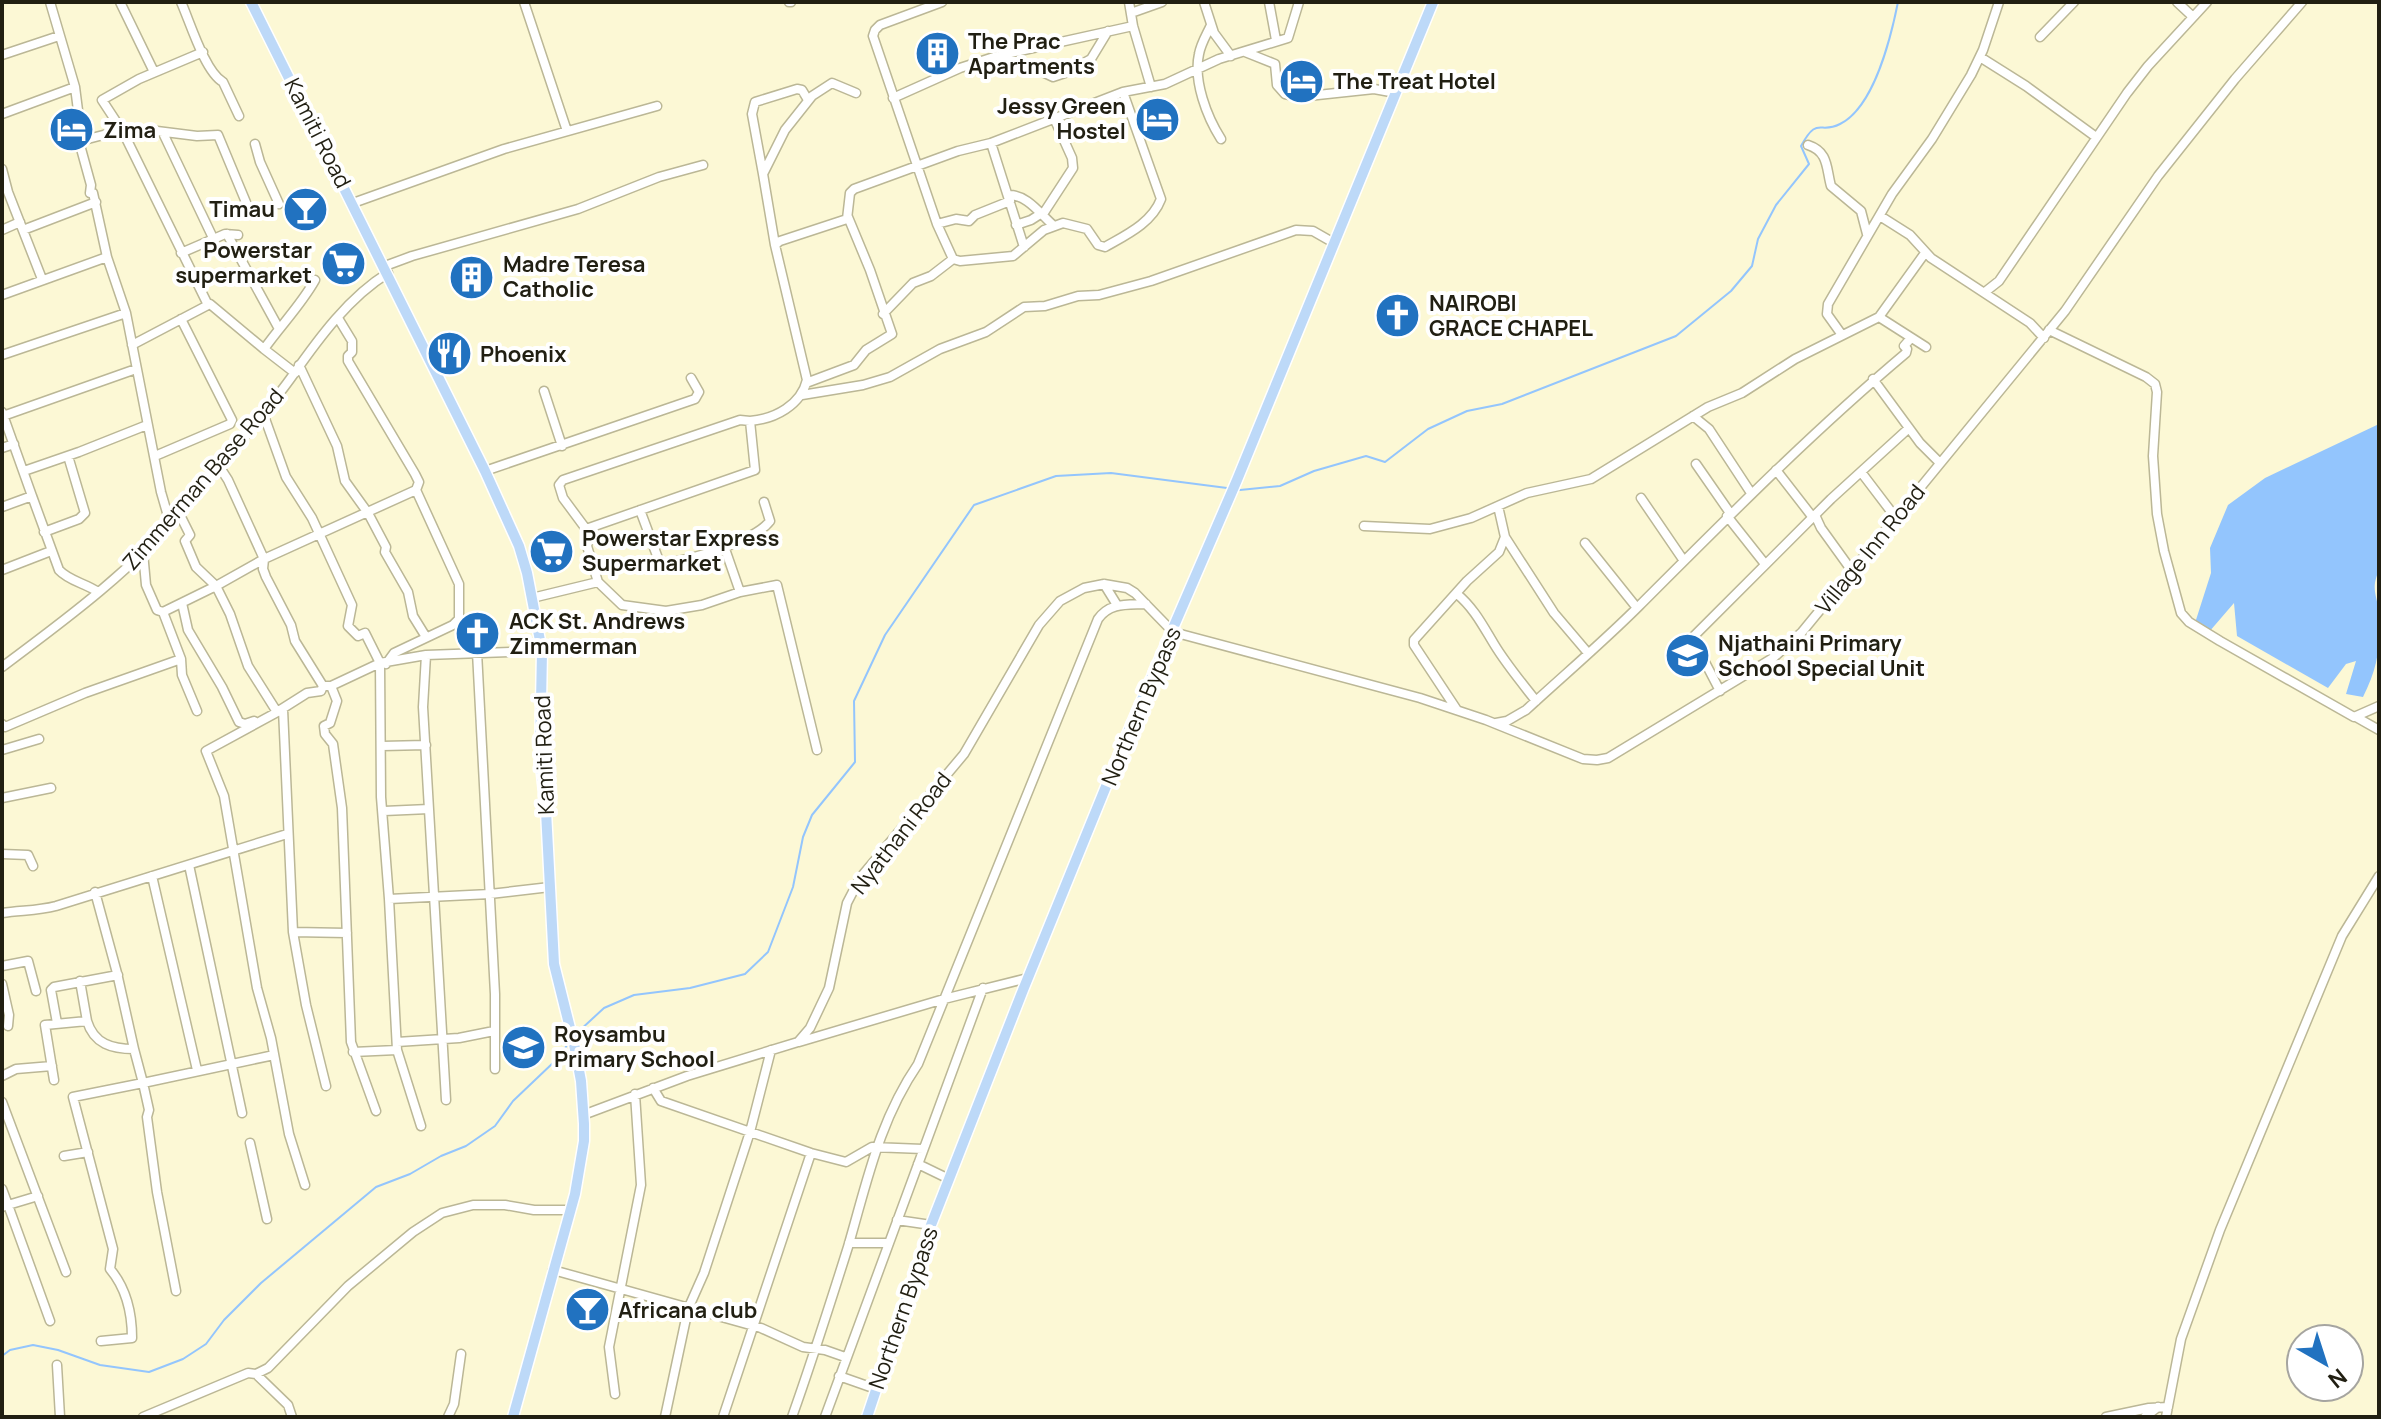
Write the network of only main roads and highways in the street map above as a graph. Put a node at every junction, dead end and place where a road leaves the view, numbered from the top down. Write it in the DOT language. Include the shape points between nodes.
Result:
graph roads {
  1 [pos="251,2"];
  2 [pos="1433,2"];
  3 [pos="513,1417"];
  4 [pos="867,1417"];
  1 -- 3 [label="main road, Kamiti Road" via="517,541 542,651 540,756 554,964 574,1044 584,1141 571,1210"];
  2 -- 4 [label="main road, Northern Bypass" via="1028,978 931,1225"];
}
